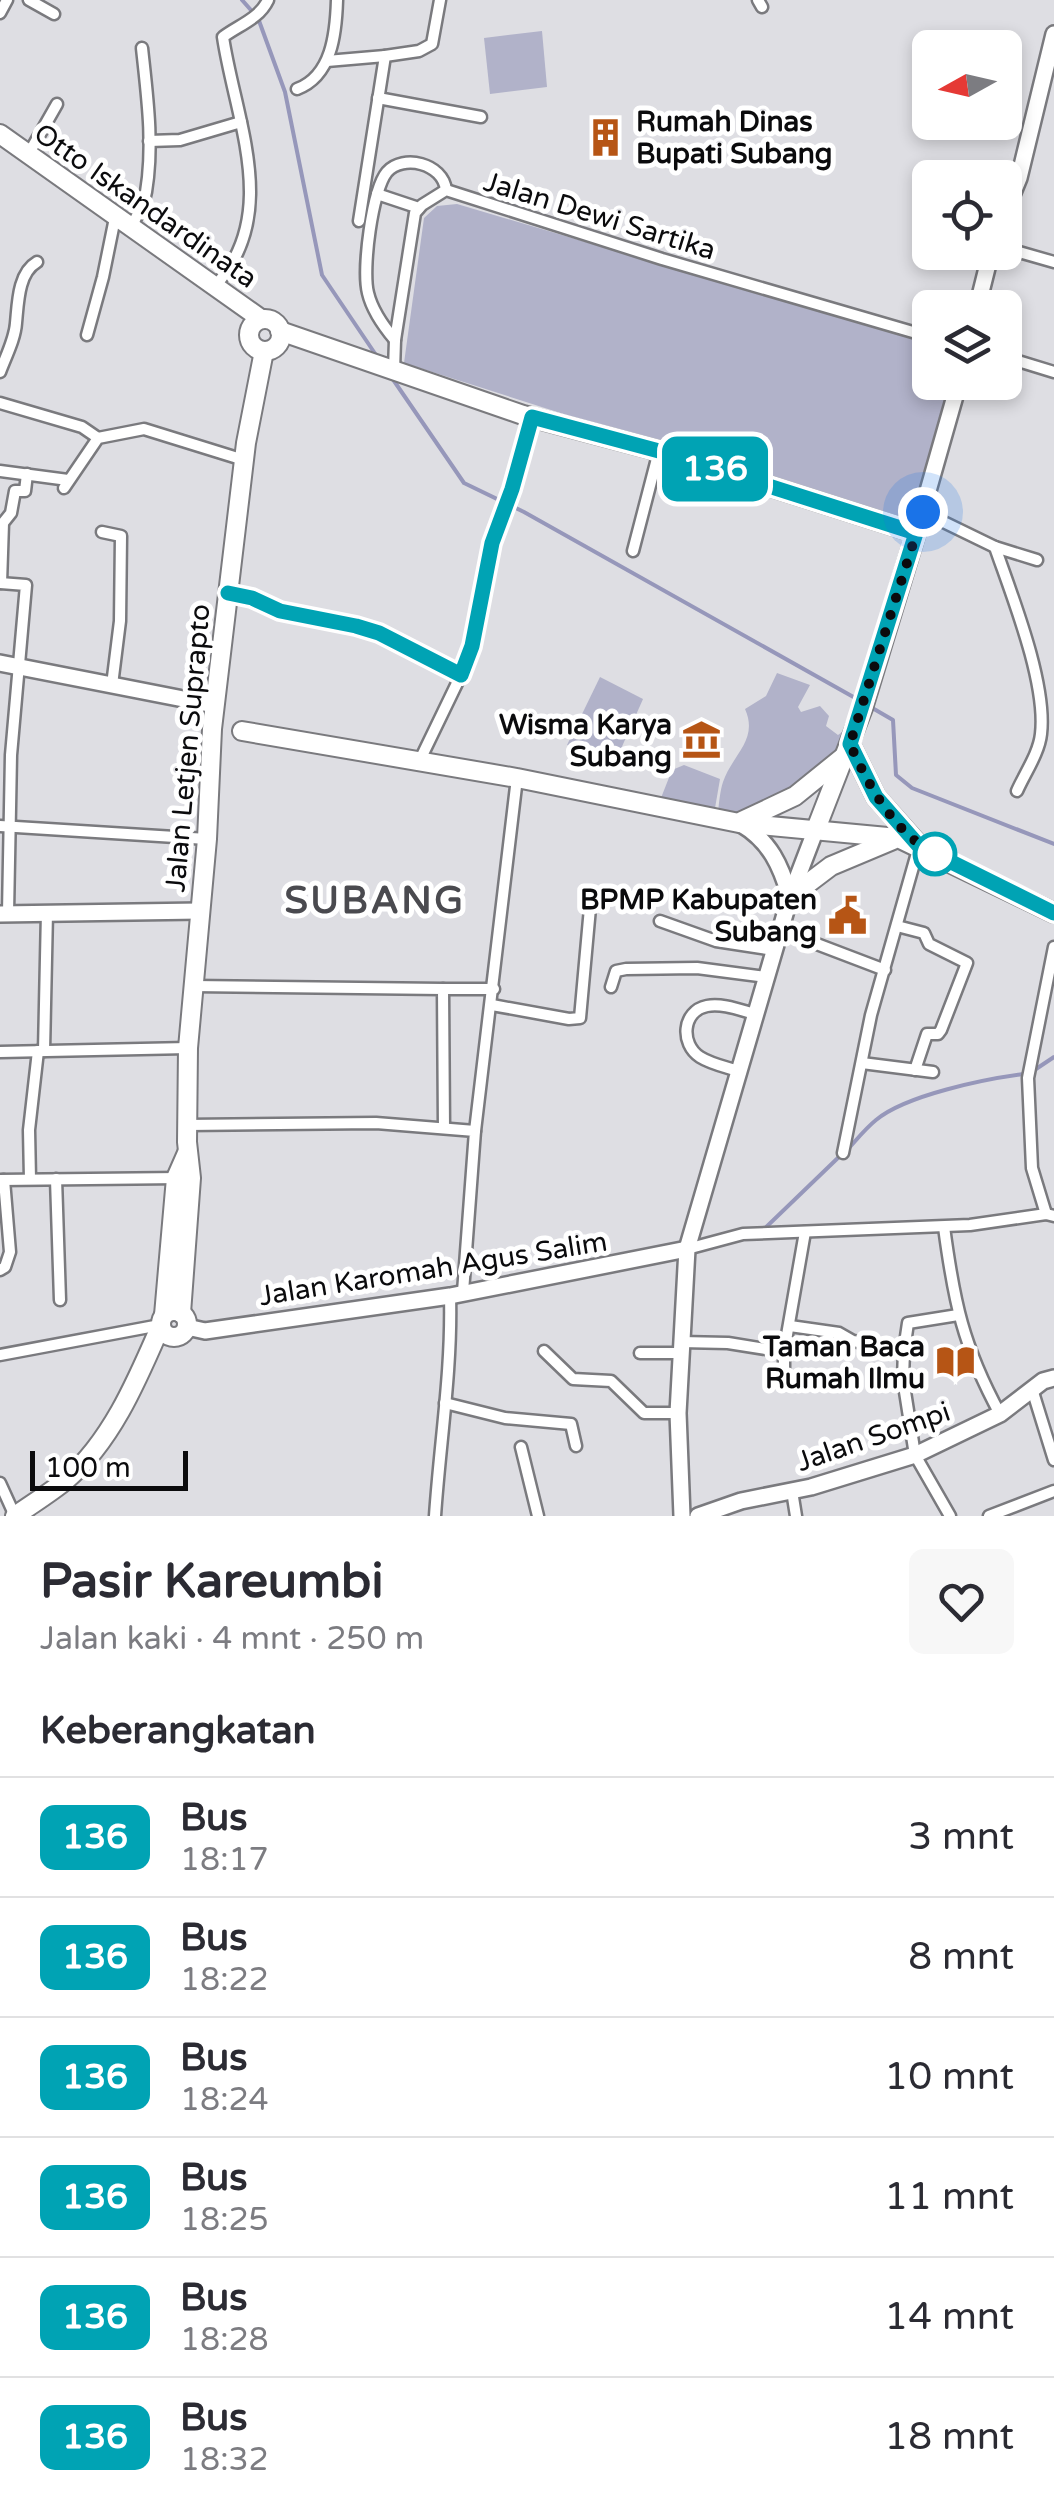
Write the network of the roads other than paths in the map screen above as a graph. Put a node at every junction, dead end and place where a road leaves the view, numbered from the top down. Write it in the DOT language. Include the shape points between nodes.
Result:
graph roads {
  1 [pos="7,0"];
  2 [pos="30,0"];
  3 [pos="336,0"];
  4 [pos="440,0"];
  5 [pos="266,4"];
  6 [pos="0,13"];
  7 [pos="54,14"];
  8 [pos="1054,34"];
  9 [pos="142,48"];
  10 [pos="384,56"];
  11 [pos="327,60"];
  12 [pos="1049,64"];
  13 [pos="297,90"];
  14 [pos="378,98"];
  15 [pos="57,104"];
  16 [pos="481,117"];
  17 [pos="241,122"];
  18 [pos="0,134"];
  19 [pos="149,141"];
  20 [pos="28,155"];
  21 [pos="1022,167"];
  22 [pos="446,190"];
  23 [pos="377,194"];
  24 [pos="419,208"];
  25 [pos="114,218"];
  26 [pos="359,222"];
  27 [pos="130,230"];
  28 [pos="1022,253"];
  29 [pos="37,262"];
  30 [pos="1054,262"];
  31 [pos="214,288"];
  32 [pos="261,320"];
  33 [pos="280,331"];
  34 [pos="912,332"];
  35 [pos="87,334"];
  36 [pos="394,340"];
  37 [pos="264,351"];
  38 [pos="1022,362"];
  39 [pos="394,370"];
  40 [pos="0,372"];
  41 [pos="1054,372"];
  42 [pos="954,400"];
  43 [pos="0,403"];
  44 [pos="532,417"];
  45 [pos="98,438"];
  46 [pos="659,451"];
  47 [pos="244,460"];
  48 [pos="0,471"];
  49 [pos="27,474"];
  50 [pos="923,512"];
  51 [pos="102,532"];
  52 [pos="916,533"];
  53 [pos="995,547"];
  54 [pos="633,551"];
  55 [pos="1037,560"];
  56 [pos="0,583"];
  57 [pos="228,593"];
  58 [pos="0,662"];
  59 [pos="20,666"];
  60 [pos="461,675"];
  61 [pos="112,685"];
  62 [pos="214,705"];
  63 [pos="242,731"];
  64 [pos="210,746"];
  65 [pos="6,748"];
  66 [pos="848,749"];
  67 [pos="419,762"];
  68 [pos="516,778"];
  69 [pos="1017,791"];
  70 [pos="739,823"];
  71 [pos="5,826"];
  72 [pos="816,829"];
  73 [pos="898,838"];
  74 [pos="208,839"];
  75 [pos="919,846"];
  76 [pos="790,897"];
  77 [pos="590,908"];
  78 [pos="200,910"];
  79 [pos="47,912"];
  80 [pos="1054,913"];
  81 [pos="4,914"];
  82 [pos="660,921"];
  83 [pos="897,926"];
  84 [pos="780,930"];
  85 [pos="1054,947"];
  86 [pos="774,950"];
  87 [pos="885,970"];
  88 [pos="766,978"];
  89 [pos="192,986"];
  90 [pos="611,987"];
  91 [pos="444,988"];
  92 [pos="494,990"];
  93 [pos="492,1005"];
  94 [pos="755,1014"];
  95 [pos="188,1048"];
  96 [pos="41,1051"];
  97 [pos="0,1052"];
  98 [pos="862,1063"];
  99 [pos="915,1070"];
  100 [pos="738,1071"];
  101 [pos="933,1072"];
  102 [pos="187,1125"];
  103 [pos="444,1128"];
  104 [pos="475,1130"];
  105 [pos="843,1154"];
  106 [pos="183,1178"];
  107 [pos="56,1179"];
  108 [pos="2,1180"];
  109 [pos="30,1180"];
  110 [pos="1051,1218"];
  111 [pos="944,1227"];
  112 [pos="805,1232"];
  113 [pos="687,1249"];
  114 [pos="0,1270"];
  115 [pos="456,1294"];
  116 [pos="60,1300"];
  117 [pos="958,1315"];
  118 [pos="174,1323"];
  119 [pos="790,1326"];
  120 [pos="681,1347"];
  121 [pos="904,1350"];
  122 [pos="544,1351"];
  123 [pos="784,1352"];
  124 [pos="640,1353"];
  125 [pos="0,1355"];
  126 [pos="1054,1378"];
  127 [pos="784,1382"];
  128 [pos="1032,1390"];
  129 [pos="445,1404"];
  130 [pos="678,1413"];
  131 [pos="1000,1414"];
  132 [pos="576,1446"];
  133 [pos="521,1447"];
  134 [pos="914,1454"];
  135 [pos="1054,1460"];
  136 [pos="0,1483"];
  137 [pos="792,1491"];
  138 [pos="1054,1491"];
  139 [pos="1012,1512"];
  140 [pos="15,1516"];
  141 [pos="435,1516"];
  142 [pos="538,1516"];
  143 [pos="682,1516"];
  144 [pos="698,1516"];
  145 [pos="796,1516"];
  146 [pos="950,1516"];
  147 [pos="989,1516"];
  1 -- 6 [label="street"];
  2 -- 7 [label="street"];
  3 -- 11 [label="street"];
  4 -- 10 [label="street" via="432,44"];
  5 -- 17 [label="street" via="224,37"];
  8 -- 12 [label="main road"];
  9 -- 19 [label="street"];
  10 -- 11 [label="street"];
  10 -- 14 [label="street"];
  11 -- 13 [label="street"];
  12 -- 21 [label="main road"];
  14 -- 16 [label="street"];
  14 -- 26 [label="street"];
  15 -- 20 [label="street"];
  17 -- 19 [label="street" via="180,140"];
  17 -- 31 [label="street" via="249,216 235,260"];
  18 -- 20 [label="main road, Otto Iskandardinata"];
  19 -- 27 [label="street" via="146,195"];
  20 -- 25 [label="main road, Otto Iskandardinata"];
  22 -- 23 [label="street" via="440,171 406,163 385,174"];
  22 -- 24 [label="street, Jalan Dewi Sartika"];
  22 -- 34 [label="street, Jalan Dewi Sartika"];
  23 -- 24 [label="street"];
  23 -- 36 [label="street" via="365,266 368,293"];
  24 -- 36 [label="street"];
  25 -- 27 [label="main road, Otto Iskandardinata"];
  25 -- 35 [label="street"];
  27 -- 31 [label="main road, Otto Iskandardinata"];
  28 -- 30 [label="street"];
  29 -- 40 [label="street" via="26,272"];
  31 -- 32 [label="main road, Otto Iskandardinata"];
  32 -- 33 [label="main road"];
  32 -- 37 [label="main road" via="249,339"];
  33 -- 37 [label="main road" via="277,345"];
  33 -- 39 [label="main road"];
  36 -- 39 [label="street"];
  37 -- 47 [label="main road, Jalan Letjen Suprapto"];
  38 -- 41 [label="street"];
  39 -- 44 [label="main road"];
  42 -- 50 [label="main road"];
  43 -- 45 [label="street"];
  44 -- 46 [label="main road"];
  44 -- 60 [label="street" via="492,543"];
  45 -- 47 [label="street" via="144,429"];
  45 -- 49 [label="street" via="66,484"];
  46 -- 52 [label="main road"];
  46 -- 54 [label="street"];
  47 -- 57 [label="main road, Jalan Letjen Suprapto"];
  48 -- 49 [label="street"];
  49 -- 56 [label="street" via="25,491 15,491 3,523"];
  50 -- 52 [label="main road"];
  50 -- 53 [label="street"];
  51 -- 61 [label="street" via="121,536"];
  52 -- 66 [label="main road"];
  53 -- 55 [label="street"];
  53 -- 69 [label="street" via="1040,701 1041,735"];
  56 -- 59 [label="street" via="26,585"];
  57 -- 60 [label="street" via="379,633"];
  57 -- 62 [label="main road, Jalan Letjen Suprapto"];
  58 -- 59 [label="main road"];
  59 -- 61 [label="main road"];
  59 -- 65 [label="street"];
  60 -- 67 [label="street"];
  61 -- 62 [label="main road"];
  62 -- 63 [label="main road"];
  62 -- 64 [label="main road, Jalan Letjen Suprapto"];
  63 -- 64 [label="main road"];
  63 -- 67 [label="main road"];
  64 -- 74 [label="main road, Jalan Letjen Suprapto"];
  65 -- 71 [label="street"];
  66 -- 70 [label="main road" via="795,796"];
  66 -- 72 [label="main road"];
  66 -- 75 [label="main road" via="876,797"];
  67 -- 68 [label="main road"];
  68 -- 70 [label="main road"];
  68 -- 92 [label="street"];
  70 -- 72 [label="main road"];
  70 -- 76 [label="main road" via="764,841"];
  71 -- 74 [label="street"];
  71 -- 81 [label="street"];
  72 -- 73 [label="main road"];
  72 -- 76 [label="main road"];
  73 -- 75 [label="main road"];
  73 -- 76 [label="main road" via="831,866"];
  74 -- 78 [label="main road, Jalan Letjen Suprapto"];
  75 -- 80 [label="main road"];
  75 -- 83 [label="street"];
  76 -- 84 [label="main road"];
  77 -- 93 [label="street" via="580,1018"];
  78 -- 79 [label="main road"];
  78 -- 89 [label="main road, Jalan Letjen Suprapto"];
  79 -- 81 [label="main road"];
  79 -- 96 [label="street"];
  82 -- 86 [label="street" via="716,941"];
  83 -- 87 [label="street"];
  83 -- 99 [label="street" via="924,933 929,944 967,963 941,1030 926,1034"];
  84 -- 86 [label="main road"];
  84 -- 87 [label="street"];
  85 -- 110 [label="street" via="1028,1078 1032,1168"];
  86 -- 88 [label="main road"];
  87 -- 98 [label="street"];
  88 -- 90 [label="street" via="644,968 616,970"];
  88 -- 94 [label="main road"];
  89 -- 91 [label="street"];
  89 -- 95 [label="main road, Jalan Letjen Suprapto"];
  91 -- 92 [label="street"];
  91 -- 103 [label="street"];
  92 -- 93 [label="street"];
  93 -- 104 [label="street"];
  94 -- 100 [label="main road"];
  94 -- 100 [label="street" via="707,1006 686,1025 697,1055"];
  95 -- 96 [label="street"];
  95 -- 102 [label="main road, Jalan Letjen Suprapto"];
  96 -- 97 [label="street"];
  96 -- 109 [label="street" via="29,1130"];
  98 -- 99 [label="street"];
  98 -- 105 [label="street"];
  99 -- 101 [label="street"];
  100 -- 113 [label="main road"];
  102 -- 103 [label="street" via="376,1122"];
  102 -- 106 [label="main road, Jalan Letjen Suprapto"];
  103 -- 104 [label="street"];
  104 -- 115 [label="street"];
  106 -- 107 [label="street"];
  106 -- 118 [label="main road, Jalan Letjen Suprapto"];
  107 -- 109 [label="street"];
  107 -- 116 [label="street"];
  108 -- 109 [label="street"];
  108 -- 114 [label="street" via="10,1252"];
  110 -- 111 [label="street"];
  111 -- 112 [label="street"];
  111 -- 117 [label="street"];
  112 -- 113 [label="street" via="743,1234"];
  112 -- 119 [label="street"];
  113 -- 115 [label="main road, Jalan Karomah Agus Salim"];
  113 -- 120 [label="main road"];
  115 -- 118 [label="main road, Jalan Karomah Agus Salim" via="205,1331"];
  115 -- 129 [label="street"];
  117 -- 121 [label="street" via="908,1324"];
  117 -- 131 [label="street" via="974,1366"];
  118 -- 125 [label="street"];
  118 -- 140 [label="main road" via="69,1478"];
  119 -- 121 [label="street"];
  119 -- 123 [label="street"];
  120 -- 123 [label="street" via="728,1343"];
  120 -- 124 [label="street"];
  120 -- 130 [label="main road"];
  121 -- 134 [label="street"];
  122 -- 130 [label="street" via="572,1379 611,1381 644,1413"];
  123 -- 127 [label="street"];
  126 -- 128 [label="main road, Jalan Sompi"];
  128 -- 131 [label="main road, Jalan Sompi"];
  128 -- 135 [label="street"];
  129 -- 132 [label="street" via="571,1424"];
  129 -- 141 [label="street"];
  130 -- 143 [label="main road"];
  131 -- 134 [label="main road, Jalan Sompi"];
  133 -- 142 [label="street"];
  134 -- 137 [label="main road, Jalan Sompi"];
  134 -- 146 [label="street"];
  136 -- 140 [label="street"];
  137 -- 144 [label="main road, Jalan Sompi"];
  137 -- 145 [label="street"];
  138 -- 139 [label="street"];
  139 -- 147 [label="street"];
}
